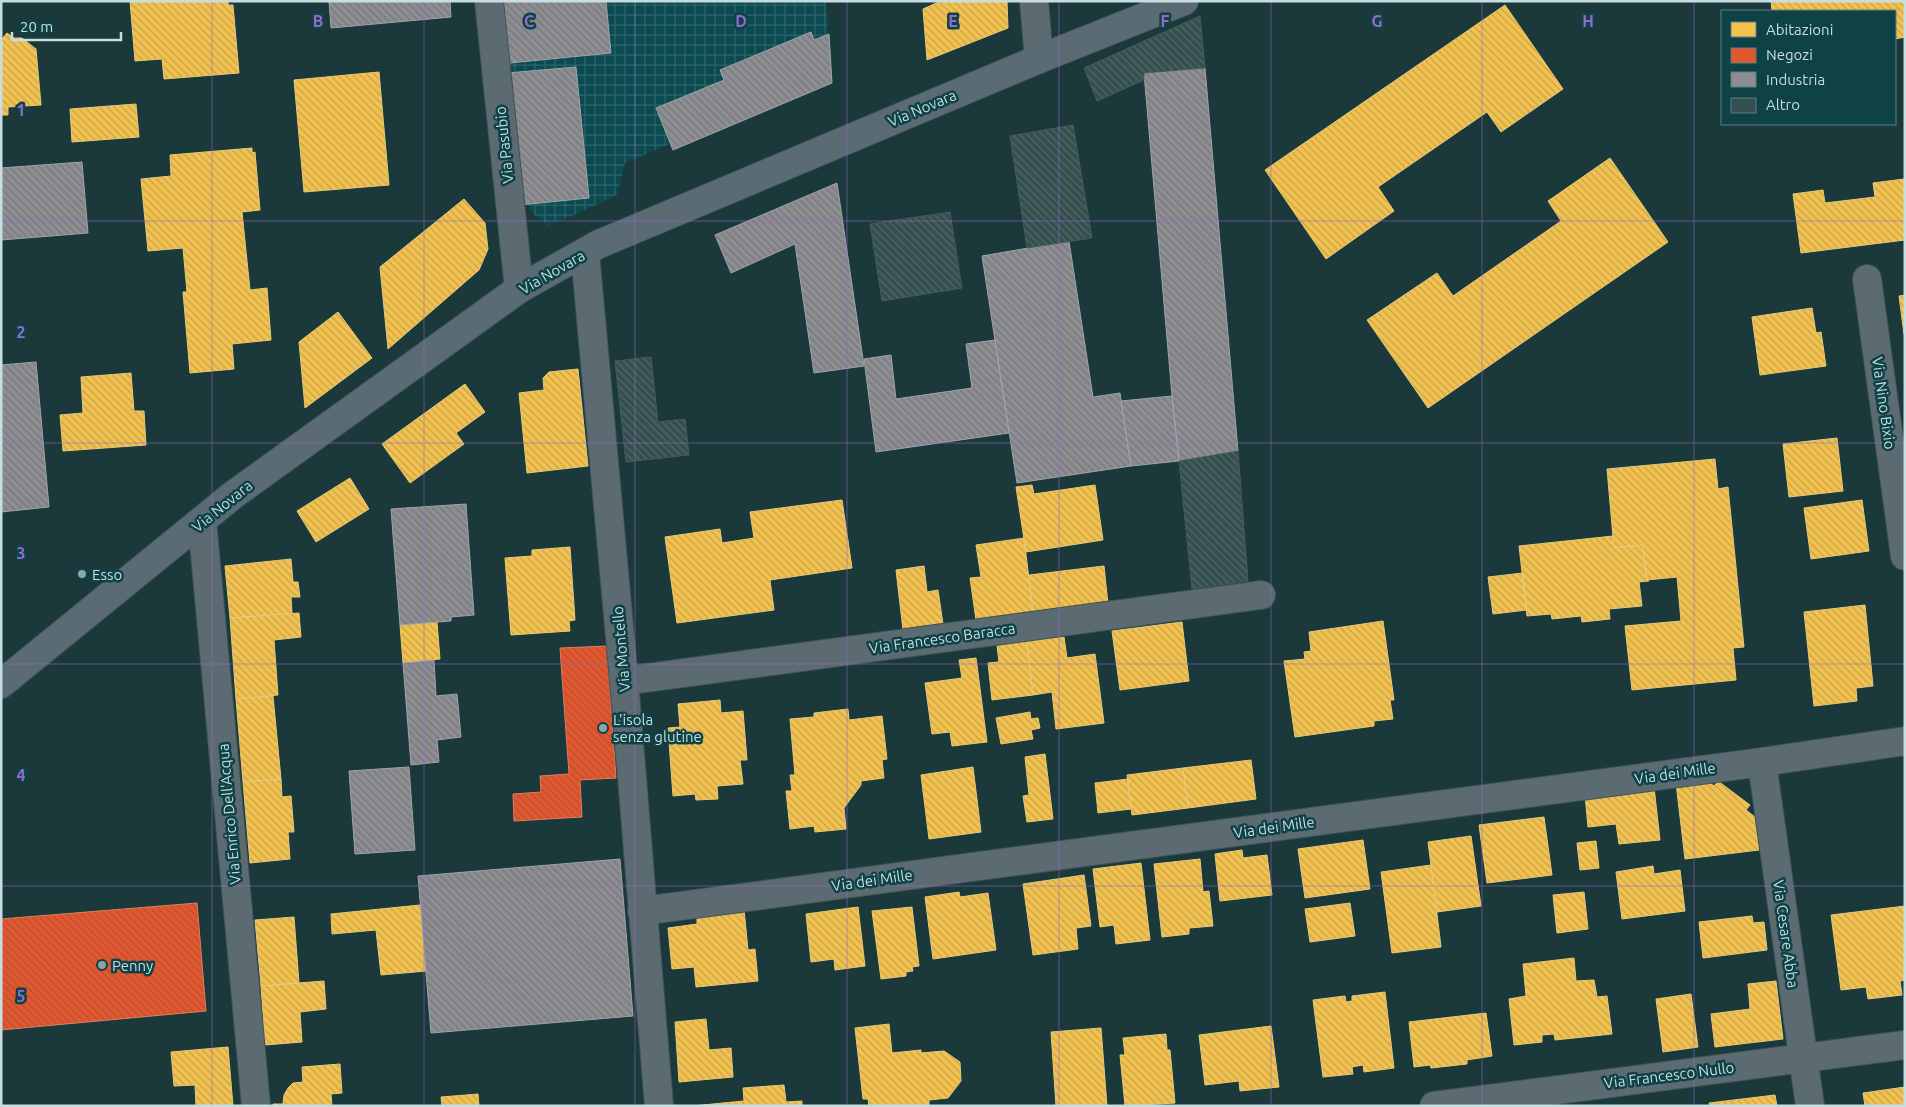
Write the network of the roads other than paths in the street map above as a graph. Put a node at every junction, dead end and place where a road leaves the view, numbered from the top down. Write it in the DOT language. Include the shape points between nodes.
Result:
graph roads {
  1 [pos="489,1"];
  2 [pos="1034,1"];
  3 [pos="1184,1"];
  4 [pos="1039,59"];
  5 [pos="585,253"];
  6 [pos="1867,279"];
  7 [pos="519,290"];
  8 [pos="202,521"];
  9 [pos="1905,556"];
  10 [pos="1261,595"];
  11 [pos="624,681"];
  12 [pos="1,684"];
  13 [pos="1905,741"];
  14 [pos="1762,762"];
  15 [pos="642,911"];
  16 [pos="1905,1045"];
  17 [pos="1804,1058"];
  18 [pos="256,1106"];
  19 [pos="659,1106"];
  20 [pos="1434,1106"];
  21 [pos="1810,1106"];
  1 -- 7 [label="street, Via Pasubio"];
  2 -- 4 [label="street"];
  3 -- 4 [label="street, Via Novara"];
  4 -- 5 [label="street, Via Novara" via="599,244"];
  5 -- 7 [label="street, Via Novara"];
  5 -- 11 [label="street, Via Montello"];
  6 -- 9 [label="street, Via Nino Bixio"];
  7 -- 8 [label="street, Via Novara"];
  8 -- 12 [label="street, Via Novara"];
  8 -- 18 [label="street, Via Enrico Dell'Acqua"];
  10 -- 11 [label="street, Via Francesco Baracca"];
  11 -- 15 [label="street, Via Montello"];
  13 -- 14 [label="street, Via dei Mille"];
  14 -- 15 [label="street, Via dei Mille"];
  14 -- 17 [label="street, Via Cesare Abba"];
  15 -- 19 [label="street, Via Montello"];
  16 -- 17 [label="street, Via Francesco Nullo"];
  17 -- 20 [label="street, Via Francesco Nullo"];
  17 -- 21 [label="street, Via Cesare Abba"];
}
